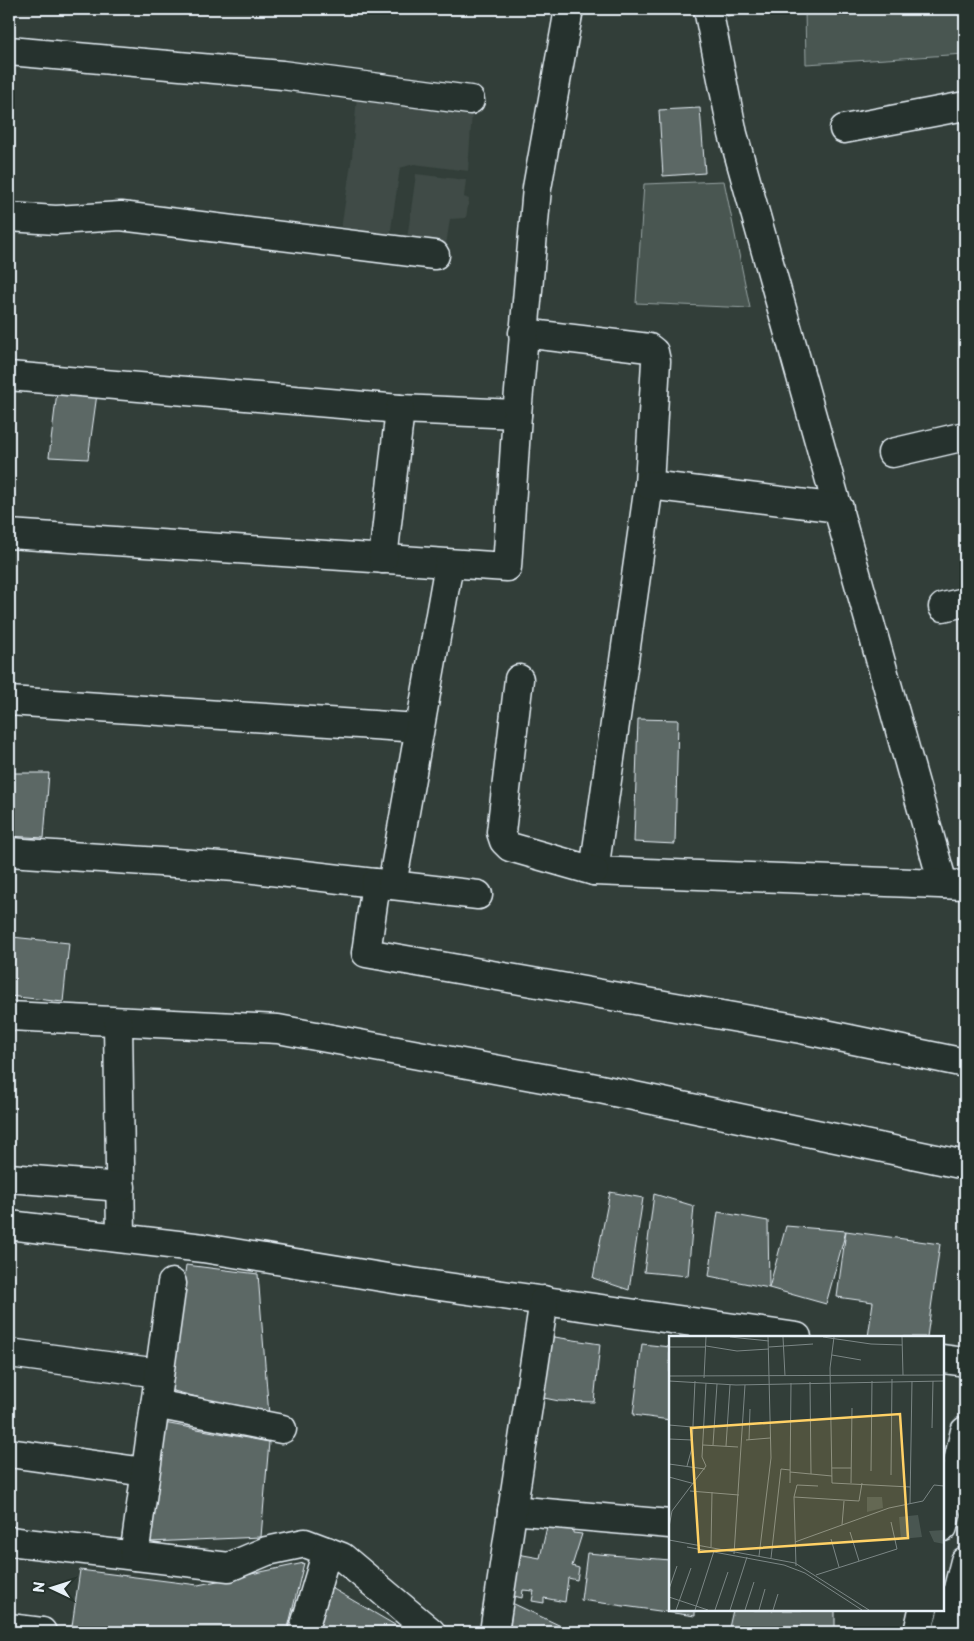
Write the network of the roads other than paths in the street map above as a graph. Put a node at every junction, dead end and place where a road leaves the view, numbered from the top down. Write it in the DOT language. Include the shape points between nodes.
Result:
graph roads {
  1 [pos="568,9"];
  2 [pos="708,9"];
  3 [pos="9,51"];
  4 [pos="470,100"];
  5 [pos="965,106"];
  6 [pos="844,129"];
  7 [pos="9,217"];
  8 [pos="435,255"];
  9 [pos="523,333"];
  10 [pos="9,376"];
  11 [pos="400,409"];
  12 [pos="517,414"];
  13 [pos="965,436"];
  14 [pos="892,453"];
  15 [pos="649,485"];
  16 [pos="839,508"];
  17 [pos="9,534"];
  18 [pos="383,559"];
  19 [pos="449,564"];
  20 [pos="519,679"];
  21 [pos="9,701"];
  22 [pos="419,728"];
  23 [pos="9,852"];
  24 [pos="594,871"];
  25 [pos="384,884"];
  26 [pos="954,885"];
  27 [pos="478,895"];
  28 [pos="9,1016"];
  29 [pos="118,1023"];
  30 [pos="965,1063"];
  31 [pos="965,1165"];
  32 [pos="9,1178"];
  33 [pos="120,1187"];
  34 [pos="9,1225"];
  35 [pos="121,1237"];
  36 [pos="172,1283"];
  37 [pos="544,1300"];
  38 [pos="790,1336"];
  39 [pos="9,1353"];
  40 [pos="944,1359"];
  41 [pos="965,1362"];
  42 [pos="159,1373"];
  43 [pos="155,1404"];
  44 [pos="282,1429"];
  45 [pos="965,1431"];
  46 [pos="9,1453"];
  47 [pos="145,1472"];
  48 [pos="512,1510"];
  49 [pos="944,1523"];
  50 [pos="669,1524"];
  51 [pos="9,1541"];
  52 [pos="327,1551"];
  53 [pos="134,1556"];
  54 [pos="965,1561"];
  55 [pos="923,1611"];
  56 [pos="9,1628"];
  57 [pos="42,1632"];
  58 [pos="303,1632"];
  59 [pos="431,1632"];
  60 [pos="494,1632"];
  61 [pos="918,1632"];
  62 [pos="947,1632"];
  1 -- 9 [label="street" via="537,188"];
  2 -- 16 [label="street" via="733,134"];
  3 -- 4 [label="street" via="282,75"];
  5 -- 6 [label="street"];
  7 -- 8 [label="street" via="56,220 120,216"];
  9 -- 12 [label="street"];
  9 -- 15 [label="street" via="649,348 654,352"];
  10 -- 11 [label="street"];
  11 -- 12 [label="street"];
  11 -- 18 [label="street"];
  12 -- 19 [label="street" via="507,567"];
  13 -- 14 [label="street"];
  15 -- 16 [label="street"];
  15 -- 24 [label="street"];
  16 -- 26 [label="street"];
  17 -- 18 [label="street"];
  18 -- 19 [label="street"];
  19 -- 22 [label="street"];
  20 -- 24 [label="street" via="502,832 504,841 510,847"];
  21 -- 22 [label="street"];
  22 -- 25 [label="street"];
  23 -- 25 [label="street" via="236,867"];
  24 -- 26 [label="street"];
  25 -- 27 [label="street"];
  25 -- 30 [label="street" via="366,953 801,1029"];
  28 -- 29 [label="street"];
  29 -- 31 [label="street" via="278,1029 581,1085"];
  29 -- 33 [label="street"];
  32 -- 33 [label="street"];
  33 -- 35 [label="street"];
  34 -- 35 [label="street"];
  35 -- 37 [label="street"];
  36 -- 42 [label="street"];
  37 -- 38 [label="street"];
  37 -- 48 [label="street"];
  39 -- 42 [label="street"];
  40 -- 41 [label="street"];
  42 -- 43 [label="street"];
  43 -- 44 [label="street"];
  43 -- 47 [label="street"];
  45 -- 49 [label="street"];
  46 -- 47 [label="street"];
  47 -- 53 [label="street"];
  48 -- 50 [label="street"];
  48 -- 60 [label="street"];
  51 -- 53 [label="street"];
  52 -- 53 [label="street" via="304,1543 267,1551 229,1567"];
  52 -- 58 [label="street"];
  52 -- 59 [label="street" via="342,1557"];
  54 -- 62 [label="street"];
  55 -- 61 [label="street"];
  56 -- 57 [label="street"];
}
